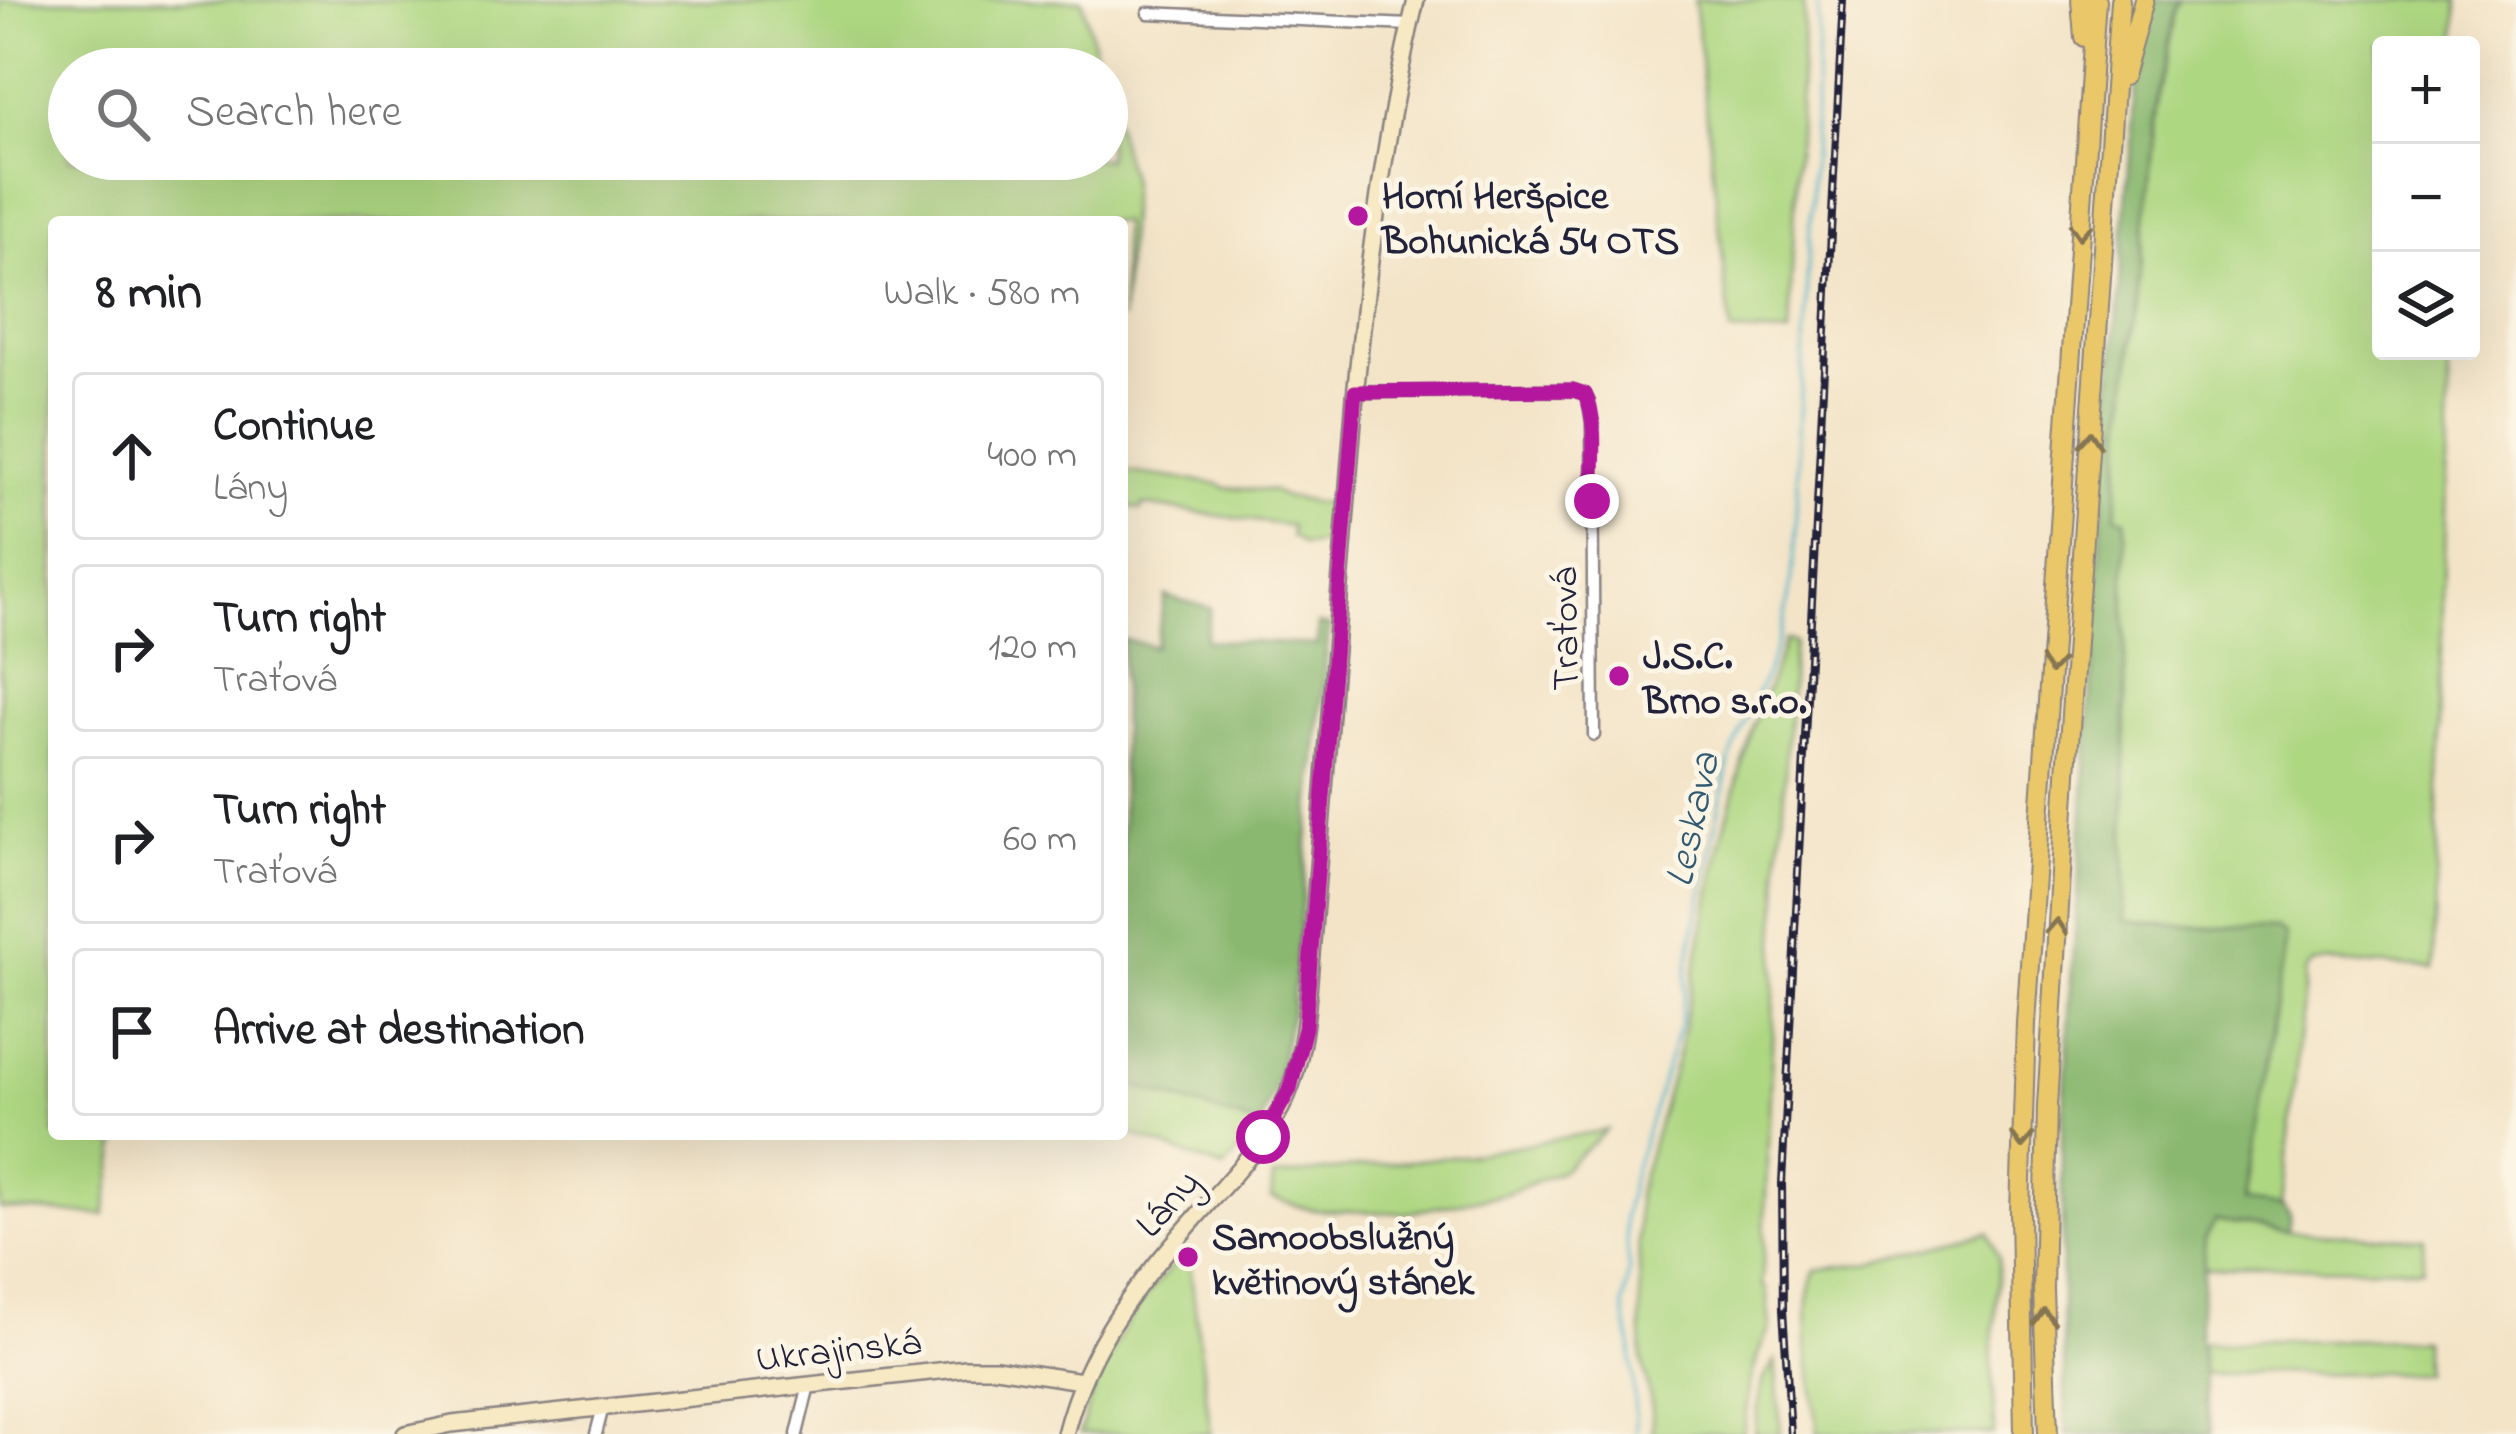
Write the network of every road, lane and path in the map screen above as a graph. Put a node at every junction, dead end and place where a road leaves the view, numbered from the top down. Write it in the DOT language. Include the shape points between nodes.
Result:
graph roads {
  1 [pos="1416,0"];
  2 [pos="2081,0"];
  3 [pos="2096,0"];
  4 [pos="2120,0"];
  5 [pos="2144,0"];
  6 [pos="1148,13"];
  7 [pos="1411,25"];
  8 [pos="2089,115"];
  9 [pos="2112,115"];
  10 [pos="1355,392"];
  11 [pos="1594,735"];
  12 [pos="1081,1381"];
  13 [pos="809,1385"];
  14 [pos="603,1407"];
  15 [pos="405,1434"];
  16 [pos="596,1434"];
  17 [pos="797,1434"];
  18 [pos="1065,1434"];
  19 [pos="2024,1434"];
  20 [pos="2048,1434"];
  1 -- 7 [label="street, Lány"];
  2 -- 8 [label="highway"];
  3 -- 8 [label="highway"];
  4 -- 9 [label="highway"];
  5 -- 9 [label="highway"];
  6 -- 7 [label="street"];
  7 -- 10 [label="street, Lány"];
  8 -- 19 [label="highway, one-way" via="2026,1023"];
  20 -- 9 [label="highway, one-way" via="2047,1106"];
  10 -- 11 [label="street, Traťová" via="1585,394 1592,423"];
  10 -- 12 [label="street, Lány" via="1296,1071 1263,1137 1129,1297"];
  12 -- 13 [label="street, Ukrajinská" via="966,1368"];
  12 -- 18 [label="street, Lány"];
  13 -- 14 [label="street, Ukrajinská"];
  13 -- 17 [label="street"];
  14 -- 15 [label="street, Ukrajinská"];
  14 -- 16 [label="street"];
}
